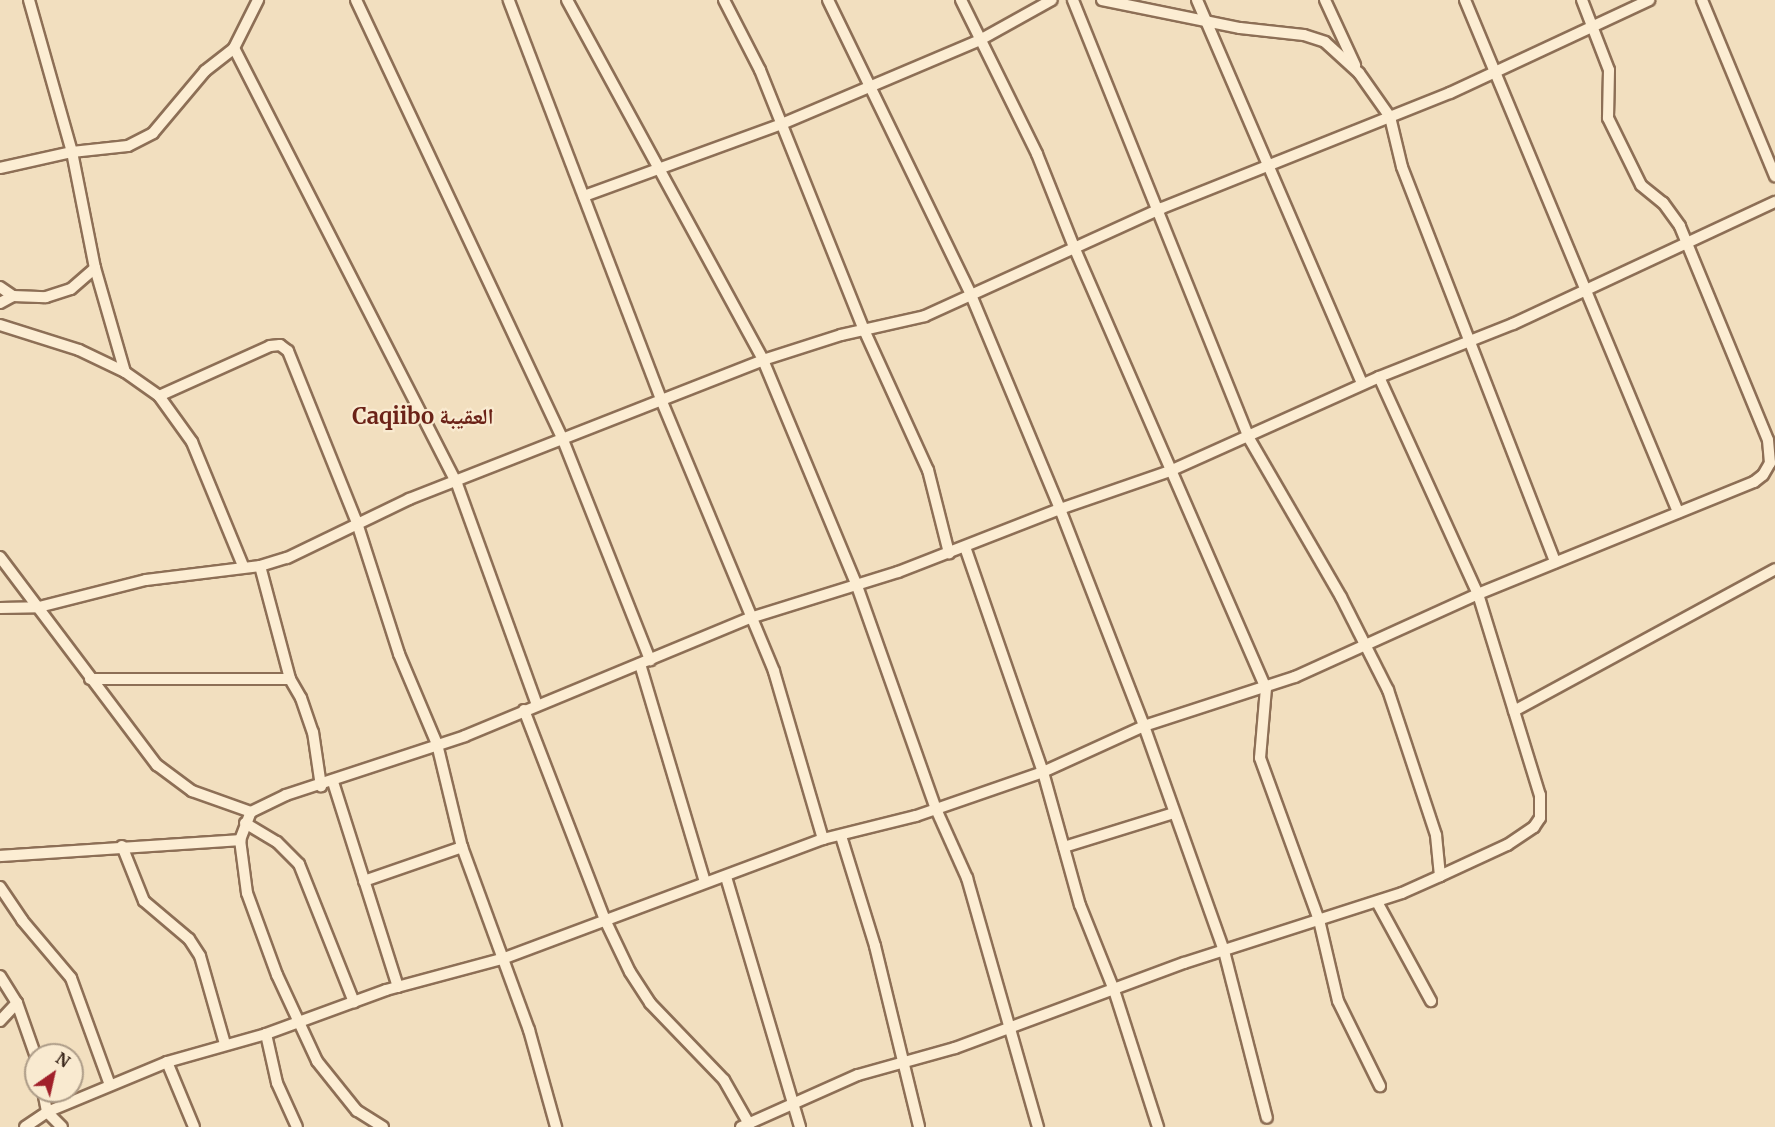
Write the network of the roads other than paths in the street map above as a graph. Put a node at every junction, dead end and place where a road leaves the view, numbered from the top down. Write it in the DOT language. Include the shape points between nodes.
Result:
graph roads {
  1 [pos="30,0"];
  2 [pos="258,0"];
  3 [pos="356,0"];
  4 [pos="509,0"];
  5 [pos="567,0"];
  6 [pos="724,0"];
  7 [pos="828,0"];
  8 [pos="961,0"];
  9 [pos="1052,0"];
  10 [pos="1073,0"];
  11 [pos="1102,0"];
  12 [pos="1197,0"];
  13 [pos="1325,0"];
  14 [pos="1465,0"];
  15 [pos="1582,0"];
  16 [pos="1649,0"];
  17 [pos="1702,0"];
  18 [pos="1205,18"];
  19 [pos="1593,27"];
  20 [pos="980,40"];
  21 [pos="234,48"];
  22 [pos="1497,71"];
  23 [pos="1359,74"];
  24 [pos="872,84"];
  25 [pos="1390,117"];
  26 [pos="782,124"];
  27 [pos="72,152"];
  28 [pos="1268,166"];
  29 [pos="0,168"];
  30 [pos="659,169"];
  31 [pos="1775,176"];
  32 [pos="584,196"];
  33 [pos="1775,202"];
  34 [pos="1158,210"];
  35 [pos="1685,246"];
  36 [pos="1074,247"];
  37 [pos="95,268"];
  38 [pos="0,287"];
  39 [pos="1588,290"];
  40 [pos="971,295"];
  41 [pos="13,296"];
  42 [pos="0,303"];
  43 [pos="0,325"];
  44 [pos="865,332"];
  45 [pos="1467,340"];
  46 [pos="763,360"];
  47 [pos="125,372"];
  48 [pos="1379,376"];
  49 [pos="1362,384"];
  50 [pos="159,396"];
  51 [pos="661,399"];
  52 [pos="1249,438"];
  53 [pos="563,440"];
  54 [pos="1773,464"];
  55 [pos="1170,471"];
  56 [pos="457,484"];
  57 [pos="1060,508"];
  58 [pos="1678,512"];
  59 [pos="357,523"];
  60 [pos="965,547"];
  61 [pos="949,553"];
  62 [pos="0,557"];
  63 [pos="1555,562"];
  64 [pos="243,566"];
  65 [pos="260,566"];
  66 [pos="1775,569"];
  67 [pos="857,586"];
  68 [pos="1478,594"];
  69 [pos="39,607"];
  70 [pos="0,608"];
  71 [pos="750,618"];
  72 [pos="1366,644"];
  73 [pos="645,662"];
  74 [pos="90,679"];
  75 [pos="290,679"];
  76 [pos="1266,688"];
  77 [pos="537,705"];
  78 [pos="524,710"];
  79 [pos="1514,711"];
  80 [pos="1144,726"];
  81 [pos="437,744"];
  82 [pos="1043,772"];
  83 [pos="333,782"];
  84 [pos="321,786"];
  85 [pos="936,808"];
  86 [pos="251,812"];
  87 [pos="1174,813"];
  88 [pos="245,823"];
  89 [pos="841,836"];
  90 [pos="822,839"];
  91 [pos="240,840"];
  92 [pos="122,846"];
  93 [pos="462,846"];
  94 [pos="1064,847"];
  95 [pos="0,856"];
  96 [pos="1440,876"];
  97 [pos="726,877"];
  98 [pos="364,881"];
  99 [pos="705,882"];
  100 [pos="0,887"];
  101 [pos="1377,902"];
  102 [pos="1319,920"];
  103 [pos="606,922"];
  104 [pos="1224,951"];
  105 [pos="502,958"];
  106 [pos="0,976"];
  107 [pos="398,987"];
  108 [pos="1114,990"];
  109 [pos="1431,1001"];
  110 [pos="354,1002"];
  111 [pos="16,1003"];
  112 [pos="298,1021"];
  113 [pos="0,1022"];
  114 [pos="1008,1029"];
  115 [pos="266,1034"];
  116 [pos="31,1043"];
  117 [pos="225,1044"];
  118 [pos="168,1062"];
  119 [pos="901,1064"];
  120 [pos="110,1085"];
  121 [pos="1380,1086"];
  122 [pos="45,1103"];
  123 [pos="792,1104"];
  124 [pos="47,1112"];
  125 [pos="1267,1118"];
  126 [pos="745,1125"];
  127 [pos="25,1127"];
  128 [pos="62,1127"];
  129 [pos="194,1127"];
  130 [pos="297,1127"];
  131 [pos="382,1127"];
  132 [pos="556,1127"];
  133 [pos="800,1127"];
  134 [pos="919,1127"];
  135 [pos="1038,1127"];
  136 [pos="1158,1127"];
  1 -- 27 [label="street"];
  2 -- 21 [label="street"];
  3 -- 53 [label="street"];
  4 -- 32 [label="street"];
  5 -- 30 [label="street"];
  6 -- 26 [label="street"];
  7 -- 24 [label="street"];
  8 -- 20 [label="street"];
  9 -- 20 [label="street"];
  10 -- 34 [label="street"];
  11 -- 18 [label="street"];
  12 -- 18 [label="street"];
  13 -- 23 [label="street"];
  14 -- 22 [label="street"];
  15 -- 19 [label="street"];
  16 -- 19 [label="street"];
  17 -- 31 [label="street"];
  18 -- 23 [label="street" via="1325,42"];
  18 -- 28 [label="street"];
  19 -- 22 [label="street"];
  19 -- 35 [label="street" via="1609,70 1608,118 1615,136 1641,185 1672,212"];
  20 -- 24 [label="street"];
  20 -- 36 [label="street" via="1037,154"];
  21 -- 27 [label="street" via="205,71 153,133 128,146"];
  21 -- 56 [label="street"];
  22 -- 25 [label="street"];
  22 -- 39 [label="street" via="1546,201"];
  23 -- 25 [label="street"];
  24 -- 26 [label="street"];
  24 -- 40 [label="street"];
  25 -- 28 [label="street"];
  25 -- 45 [label="street" via="1402,167"];
  26 -- 30 [label="street"];
  26 -- 44 [label="street"];
  27 -- 29 [label="street"];
  27 -- 37 [label="street"];
  28 -- 34 [label="street"];
  28 -- 49 [label="street"];
  30 -- 32 [label="street"];
  30 -- 46 [label="street"];
  32 -- 51 [label="street"];
  33 -- 35 [label="street"];
  34 -- 36 [label="street"];
  34 -- 52 [label="street"];
  35 -- 39 [label="street"];
  35 -- 54 [label="street" via="1768,440"];
  36 -- 40 [label="street"];
  36 -- 55 [label="street"];
  37 -- 41 [label="street" via="61,294"];
  37 -- 47 [label="street"];
  38 -- 41 [label="street"];
  39 -- 45 [label="street"];
  39 -- 58 [label="street"];
  40 -- 44 [label="street" via="925,316"];
  40 -- 57 [label="street"];
  41 -- 42 [label="street"];
  43 -- 47 [label="street" via="79,350"];
  44 -- 46 [label="street" via="840,335"];
  44 -- 61 [label="street" via="928,470"];
  45 -- 48 [label="street"];
  45 -- 63 [label="street"];
  46 -- 51 [label="street"];
  46 -- 67 [label="street"];
  47 -- 50 [label="street"];
  48 -- 49 [label="street"];
  48 -- 68 [label="street"];
  49 -- 52 [label="street"];
  50 -- 59 [label="street" via="223,370 252,353 280,345 288,351 299,372"];
  50 -- 64 [label="street" via="192,442"];
  51 -- 53 [label="street"];
  51 -- 71 [label="street"];
  52 -- 55 [label="street"];
  52 -- 72 [label="street"];
  53 -- 56 [label="street"];
  53 -- 73 [label="street"];
  54 -- 58 [label="street" via="1754,483"];
  55 -- 57 [label="street"];
  55 -- 76 [label="street"];
  56 -- 59 [label="street"];
  56 -- 77 [label="street"];
  57 -- 60 [label="street"];
  57 -- 80 [label="street"];
  58 -- 63 [label="street"];
  59 -- 65 [label="street" via="286,558"];
  59 -- 81 [label="street" via="399,654"];
  60 -- 61 [label="street"];
  60 -- 82 [label="street"];
  61 -- 67 [label="street"];
  62 -- 69 [label="street"];
  63 -- 68 [label="street"];
  64 -- 65 [label="street"];
  64 -- 69 [label="street" via="146,580"];
  65 -- 75 [label="street"];
  66 -- 79 [label="street"];
  67 -- 71 [label="street"];
  67 -- 85 [label="street"];
  68 -- 72 [label="street"];
  68 -- 79 [label="street"];
  69 -- 70 [label="street"];
  69 -- 74 [label="street"];
  71 -- 73 [label="street"];
  71 -- 90 [label="street" via="774,671"];
  72 -- 76 [label="street"];
  72 -- 96 [label="street" via="1388,690 1425,797 1438,843"];
  73 -- 77 [label="street"];
  73 -- 99 [label="street"];
  74 -- 75 [label="street"];
  74 -- 86 [label="street" via="148,756 167,774 192,791"];
  75 -- 84 [label="street" via="313,732"];
  76 -- 80 [label="street"];
  76 -- 102 [label="street" via="1260,758"];
  77 -- 78 [label="street"];
  78 -- 81 [label="street"];
  78 -- 103 [label="street"];
  79 -- 96 [label="street" via="1540,795 1540,818 1534,827 1507,845"];
  80 -- 82 [label="street"];
  80 -- 87 [label="street"];
  81 -- 83 [label="street"];
  81 -- 93 [label="street"];
  82 -- 85 [label="street"];
  82 -- 94 [label="street"];
  83 -- 84 [label="street"];
  83 -- 98 [label="street"];
  84 -- 86 [label="street" via="286,795"];
  85 -- 89 [label="street"];
  85 -- 114 [label="street" via="967,878"];
  86 -- 88 [label="street"];
  87 -- 94 [label="street"];
  87 -- 104 [label="street"];
  88 -- 91 [label="street"];
  88 -- 110 [label="street" via="277,842 299,864"];
  89 -- 90 [label="street"];
  89 -- 119 [label="street" via="875,946"];
  90 -- 97 [label="street"];
  91 -- 92 [label="street"];
  91 -- 112 [label="street" via="251,906"];
  92 -- 95 [label="street"];
  92 -- 117 [label="street" via="144,901 189,939 200,956"];
  93 -- 98 [label="street"];
  93 -- 105 [label="street"];
  94 -- 108 [label="street" via="1080,905"];
  96 -- 101 [label="street"];
  97 -- 99 [label="street"];
  97 -- 123 [label="street" via="772,1023"];
  98 -- 107 [label="street"];
  99 -- 103 [label="street"];
  100 -- 120 [label="street" via="22,920 72,978"];
  101 -- 102 [label="street"];
  101 -- 109 [label="street"];
  102 -- 104 [label="street"];
  102 -- 121 [label="street" via="1338,1001"];
  103 -- 105 [label="street"];
  103 -- 126 [label="street" via="650,1003 724,1080"];
  104 -- 108 [label="street"];
  104 -- 125 [label="street"];
  105 -- 107 [label="street"];
  105 -- 132 [label="street" via="529,1030"];
  106 -- 111 [label="street"];
  107 -- 110 [label="street"];
  108 -- 114 [label="street"];
  108 -- 136 [label="street"];
  110 -- 112 [label="street"];
  111 -- 113 [label="street"];
  111 -- 116 [label="street"];
  112 -- 115 [label="street"];
  112 -- 131 [label="street" via="335,1087 357,1111"];
  114 -- 119 [label="street"];
  114 -- 135 [label="street"];
  115 -- 117 [label="street"];
  115 -- 130 [label="street" via="277,1083"];
  117 -- 118 [label="street"];
  118 -- 120 [label="street"];
  118 -- 129 [label="street"];
  119 -- 123 [label="street" via="858,1075"];
  119 -- 134 [label="street"];
  120 -- 124 [label="street"];
  122 -- 124 [label="street"];
  123 -- 126 [label="street"];
  123 -- 133 [label="street"];
  124 -- 127 [label="street"];
  124 -- 128 [label="street"];
}
